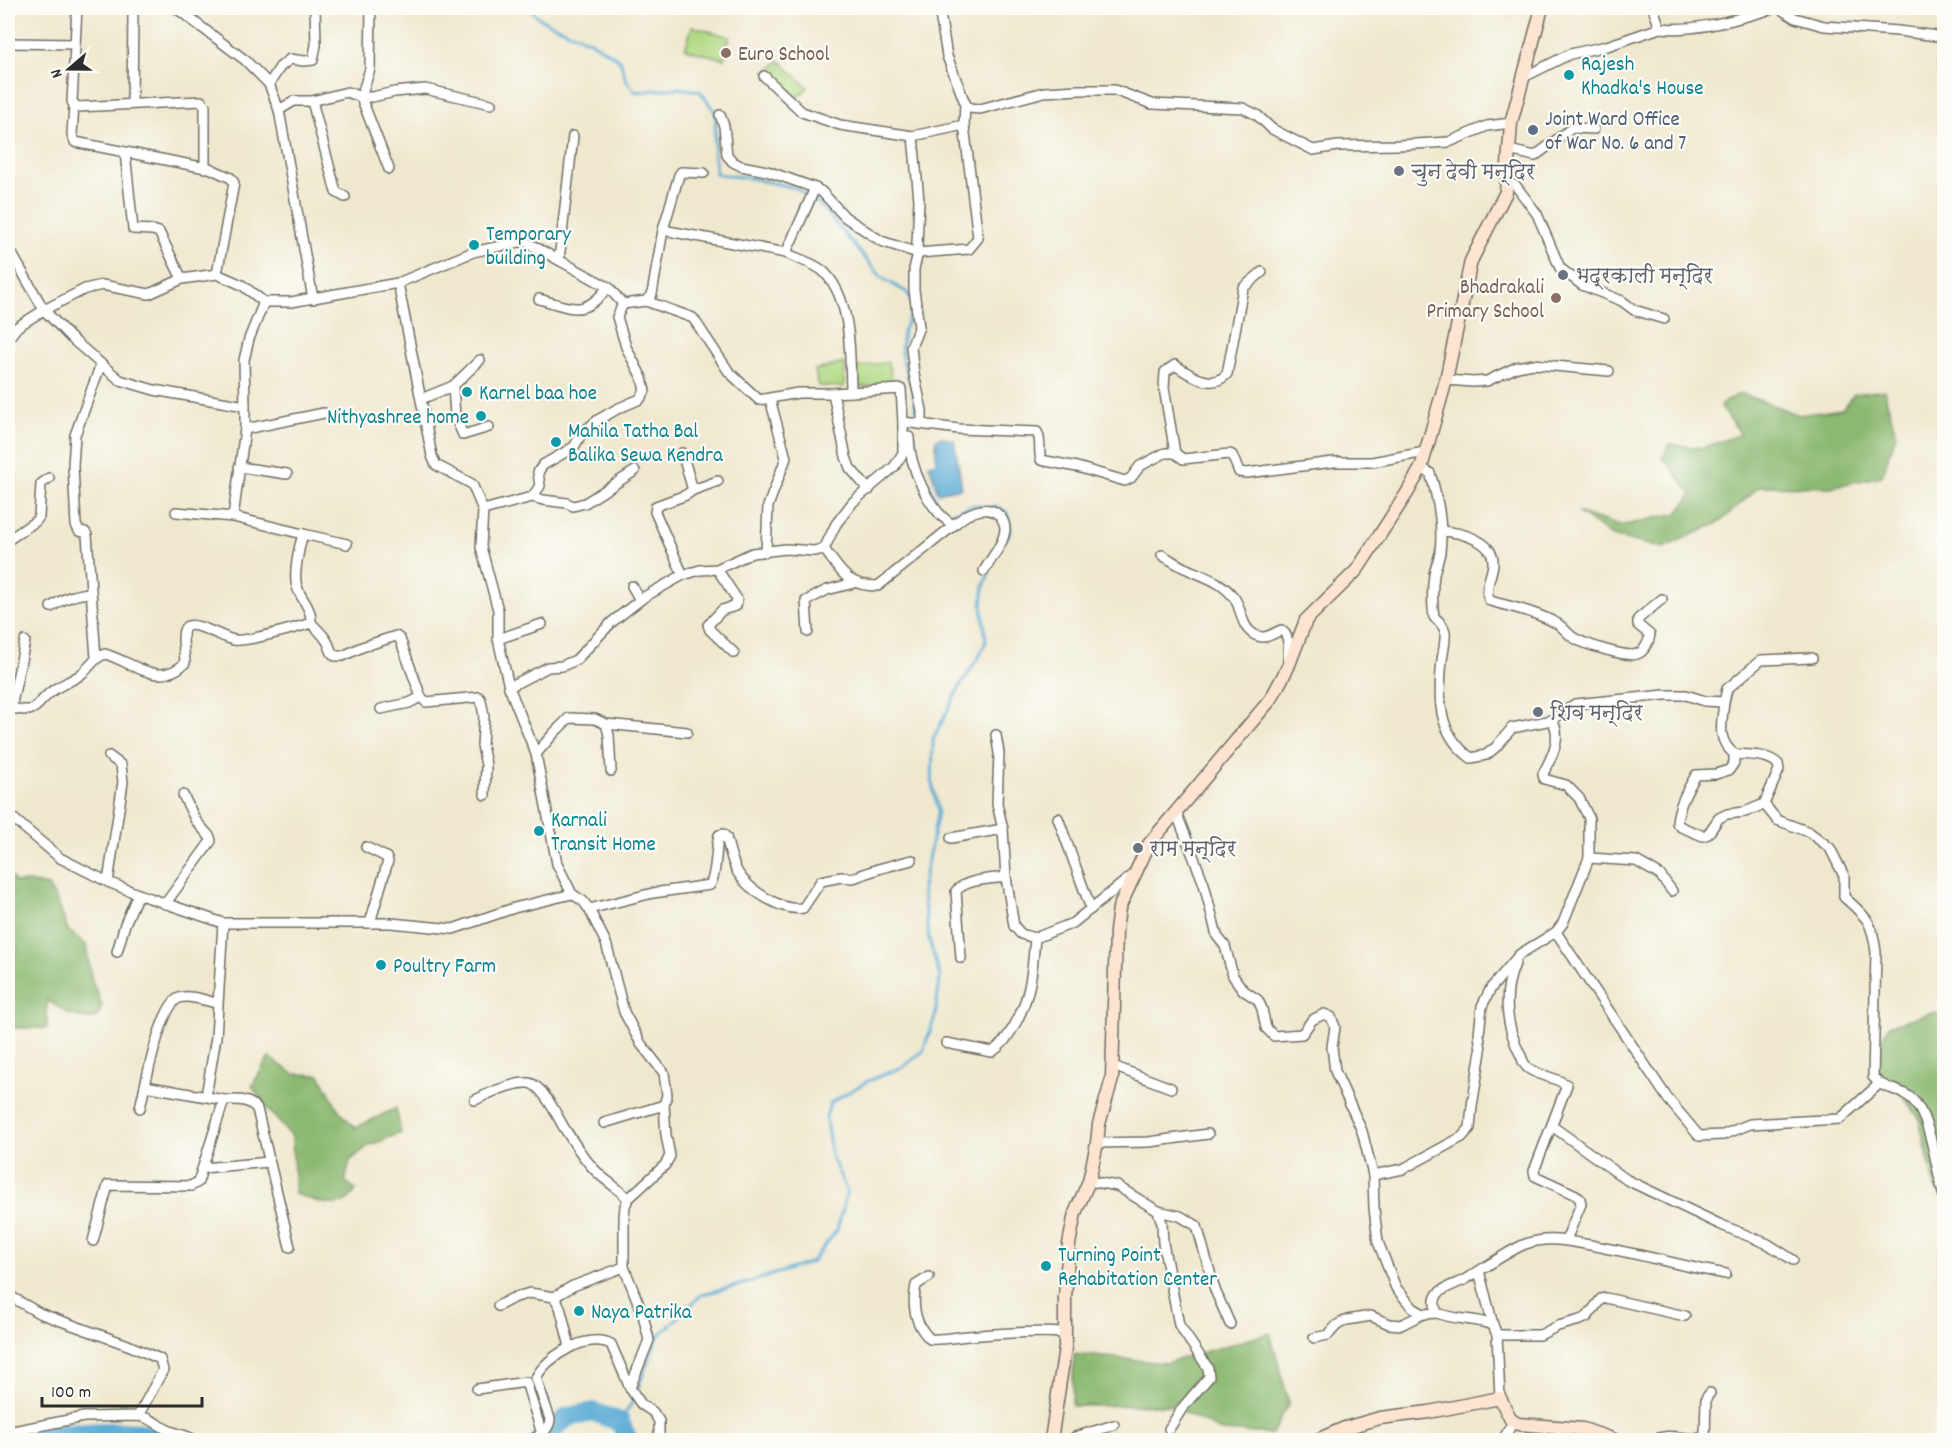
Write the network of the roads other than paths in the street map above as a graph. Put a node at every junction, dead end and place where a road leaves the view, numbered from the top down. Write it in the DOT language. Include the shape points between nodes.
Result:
graph roads {
  1 [pos="77,8"];
  2 [pos="176,8"];
  3 [pos="315,8"];
  4 [pos="371,8"];
  5 [pos="939,8"];
  6 [pos="1542,8"];
  7 [pos="1653,8"];
  8 [pos="1778,8"];
  9 [pos="133,13"];
  10 [pos="1660,28"];
  11 [pos="1944,37"];
  12 [pos="8,43"];
  13 [pos="75,44"];
  14 [pos="1944,50"];
  15 [pos="1944,63"];
  16 [pos="764,76"];
  17 [pos="1524,77"];
  18 [pos="269,84"];
  19 [pos="361,97"];
  20 [pos="312,101"];
  21 [pos="965,103"];
  22 [pos="132,104"];
  23 [pos="491,104"];
  24 [pos="74,105"];
  25 [pos="279,110"];
  26 [pos="720,115"];
  27 [pos="1511,123"];
  28 [pos="964,125"];
  29 [pos="1594,129"];
  30 [pos="573,136"];
  31 [pos="913,136"];
  32 [pos="1509,150"];
  33 [pos="125,152"];
  34 [pos="206,168"];
  35 [pos="389,169"];
  36 [pos="704,173"];
  37 [pos="1507,182"];
  38 [pos="815,189"];
  39 [pos="345,197"];
  40 [pos="663,230"];
  41 [pos="8,247"];
  42 [pos="786,253"];
  43 [pos="918,253"];
  44 [pos="559,260"];
  45 [pos="1262,272"];
  46 [pos="217,274"];
  47 [pos="182,279"];
  48 [pos="398,283"];
  49 [pos="608,287"];
  50 [pos="539,298"];
  51 [pos="313,299"];
  52 [pos="264,302"];
  53 [pos="646,302"];
  54 [pos="623,304"];
  55 [pos="44,310"];
  56 [pos="1664,319"];
  57 [pos="8,339"];
  58 [pos="480,360"];
  59 [pos="101,364"];
  60 [pos="1609,371"];
  61 [pos="1446,380"];
  62 [pos="453,386"];
  63 [pos="851,392"];
  64 [pos="833,393"];
  65 [pos="421,399"];
  66 [pos="770,399"];
  67 [pos="245,406"];
  68 [pos="324,413"];
  69 [pos="906,422"];
  70 [pos="922,424"];
  71 [pos="489,427"];
  72 [pos="245,429"];
  73 [pos="1425,452"];
  74 [pos="682,453"];
  75 [pos="1175,453"];
  76 [pos="239,467"];
  77 [pos="1421,468"];
  78 [pos="635,471"];
  79 [pos="287,474"];
  80 [pos="49,478"];
  81 [pos="718,481"];
  82 [pos="693,490"];
  83 [pos="868,490"];
  84 [pos="532,497"];
  85 [pos="483,510"];
  86 [pos="176,512"];
  87 [pos="233,517"];
  88 [pos="954,525"];
  89 [pos="1441,531"];
  90 [pos="303,534"];
  91 [pos="8,540"];
  92 [pos="347,544"];
  93 [pos="824,549"];
  94 [pos="766,552"];
  95 [pos="1162,555"];
  96 [pos="717,569"];
  97 [pos="984,571"];
  98 [pos="683,575"];
  99 [pos="854,583"];
  100 [pos="632,586"];
  101 [pos="91,593"];
  102 [pos="1662,599"];
  103 [pos="640,600"];
  104 [pos="51,607"];
  105 [pos="311,623"];
  106 [pos="542,624"];
  107 [pos="808,632"];
  108 [pos="498,639"];
  109 [pos="25,641"];
  110 [pos="734,653"];
  111 [pos="96,658"];
  112 [pos="1812,658"];
  113 [pos="1288,666"];
  114 [pos="509,687"];
  115 [pos="420,697"];
  116 [pos="1724,702"];
  117 [pos="9,707"];
  118 [pos="381,709"];
  119 [pos="1552,720"];
  120 [pos="606,724"];
  121 [pos="687,732"];
  122 [pos="996,735"];
  123 [pos="536,754"];
  124 [pos="1734,754"];
  125 [pos="109,756"];
  126 [pos="611,771"];
  127 [pos="183,795"];
  128 [pos="485,795"];
  129 [pos="1764,804"];
  130 [pos="1176,812"];
  131 [pos="8,814"];
  132 [pos="1058,818"];
  133 [pos="1003,829"];
  134 [pos="951,838"];
  135 [pos="366,847"];
  136 [pos="1589,858"];
  137 [pos="912,861"];
  138 [pos="1134,873"];
  139 [pos="1006,877"];
  140 [pos="108,882"];
  141 [pos="1672,891"];
  142 [pos="138,894"];
  143 [pos="572,894"];
  144 [pos="165,904"];
  145 [pos="589,909"];
  146 [pos="1091,909"];
  147 [pos="222,923"];
  148 [pos="370,923"];
  149 [pos="1556,932"];
  150 [pos="1035,938"];
  151 [pos="117,952"];
  152 [pos="1520,954"];
  153 [pos="961,958"];
  154 [pos="216,1003"];
  155 [pos="946,1043"];
  156 [pos="1113,1066"];
  157 [pos="1879,1084"];
  158 [pos="145,1086"];
  159 [pos="1172,1088"];
  160 [pos="206,1096"];
  161 [pos="224,1100"];
  162 [pos="475,1100"];
  163 [pos="664,1105"];
  164 [pos="140,1108"];
  165 [pos="604,1123"];
  166 [pos="1552,1126"];
  167 [pos="1208,1134"];
  168 [pos="1097,1143"];
  169 [pos="268,1162"];
  170 [pos="203,1168"];
  171 [pos="1374,1175"];
  172 [pos="1089,1180"];
  173 [pos="1944,1196"];
  174 [pos="628,1198"];
  175 [pos="1158,1211"];
  176 [pos="1566,1240"];
  177 [pos="93,1241"];
  178 [pos="290,1247"];
  179 [pos="1792,1260"];
  180 [pos="624,1267"];
  181 [pos="1479,1271"];
  182 [pos="1726,1274"];
  183 [pos="929,1277"];
  184 [pos="8,1295"];
  185 [pos="554,1297"];
  186 [pos="498,1306"];
  187 [pos="1437,1313"];
  188 [pos="1423,1314"];
  189 [pos="1684,1316"];
  190 [pos="1230,1324"];
  191 [pos="1492,1325"];
  192 [pos="1064,1333"];
  193 [pos="1497,1335"];
  194 [pos="1314,1338"];
  195 [pos="570,1347"];
  196 [pos="630,1388"];
  197 [pos="477,1389"];
  198 [pos="1710,1393"];
  199 [pos="1500,1398"];
  200 [pos="138,1416"];
  201 [pos="1513,1422"];
  202 [pos="1114,1425"];
  203 [pos="1169,1429"];
  204 [pos="8,1432"];
  205 [pos="542,1434"];
  206 [pos="166,1436"];
  207 [pos="195,1440"];
  208 [pos="532,1440"];
  209 [pos="659,1440"];
  210 [pos="1051,1440"];
  211 [pos="1072,1440"];
  212 [pos="1317,1440"];
  213 [pos="1503,1440"];
  214 [pos="1615,1440"];
  215 [pos="1655,1440"];
  1 -- 13 [label="street"];
  2 -- 18 [label="street" via="245,60"];
  3 -- 18 [label="street" via="313,60 290,59"];
  4 -- 19 [label="street" via="370,69"];
  5 -- 21 [label="street" via="947,56"];
  6 -- 17 [label="street"];
  7 -- 10 [label="street"];
  8 -- 10 [label="street" via="1730,21 1676,30"];
  8 -- 11 [label="street" via="1795,18 1824,26"];
  9 -- 22 [label="street"];
  10 -- 17 [label="street" via="1570,54"];
  12 -- 13 [label="street"];
  13 -- 24 [label="street"];
  14 -- 15 [label="street"];
  16 -- 31 [label="street" via="802,112 840,125"];
  17 -- 27 [label="street"];
  18 -- 25 [label="street"];
  19 -- 20 [label="street" via="347,92"];
  19 -- 23 [label="street" via="425,89"];
  19 -- 35 [label="street"];
  20 -- 25 [label="street" via="294,101"];
  20 -- 39 [label="street" via="336,192"];
  21 -- 27 [label="street" via="969,108 980,109 1044,92 1114,90 1152,104 1243,108 1272,129 1313,150 1449,142 1487,126"];
  21 -- 28 [label="street"];
  22 -- 24 [label="street"];
  22 -- 34 [label="street" via="204,103"];
  24 -- 33 [label="street" via="75,142"];
  25 -- 51 [label="street"];
  26 -- 38 [label="street" via="727,155 733,162"];
  27 -- 32 [label="street"];
  28 -- 31 [label="street"];
  28 -- 43 [label="street" via="978,238 969,249"];
  29 -- 32 [label="street" via="1572,128 1535,156"];
  30 -- 44 [label="street"];
  31 -- 43 [label="street" via="919,200"];
  32 -- 37 [label="street"];
  33 -- 34 [label="street"];
  33 -- 47 [label="street" via="133,229 159,232"];
  34 -- 46 [label="street" via="234,183"];
  36 -- 40 [label="street" via="681,172"];
  37 -- 56 [label="street" via="1516,186 1537,214 1560,268 1582,285 1634,310"];
  37 -- 61 [label="street" via="1506,192 1471,261"];
  38 -- 42 [label="street"];
  38 -- 43 [label="street" via="845,217 881,241"];
  40 -- 42 [label="street"];
  40 -- 53 [label="street" via="652,294"];
  41 -- 55 [label="street"];
  42 -- 63 [label="street" via="822,270 835,285 849,337"];
  43 -- 70 [label="street" via="914,290 919,327 911,347"];
  44 -- 48 [label="street" via="524,241 473,252"];
  44 -- 49 [label="street"];
  45 -- 75 [label="street" via="1243,288 1227,374 1222,380 1193,378 1175,365 1165,372"];
  46 -- 47 [label="street"];
  46 -- 52 [label="street" via="242,285"];
  47 -- 55 [label="street" via="145,294 102,285 85,289"];
  48 -- 51 [label="street"];
  48 -- 65 [label="street"];
  49 -- 50 [label="street" via="587,307 574,308"];
  49 -- 54 [label="street"];
  51 -- 52 [label="street"];
  52 -- 67 [label="street" via="244,360"];
  53 -- 54 [label="street"];
  53 -- 66 [label="street" via="693,318 740,384 759,400"];
  54 -- 84 [label="street" via="617,317 645,391 640,399 598,420 582,433 574,447 543,465 538,472 540,486"];
  55 -- 57 [label="street" via="17,327"];
  55 -- 59 [label="street"];
  58 -- 62 [label="street"];
  59 -- 67 [label="street" via="120,380 154,390"];
  59 -- 101 [label="street" via="75,435 73,458 76,525 87,535"];
  60 -- 61 [label="street" via="1533,364 1487,381"];
  61 -- 73 [label="street"];
  62 -- 65 [label="street"];
  62 -- 71 [label="street" via="455,416 463,435"];
  63 -- 64 [label="street"];
  63 -- 69 [label="street" via="901,389"];
  64 -- 66 [label="street" via="798,393"];
  64 -- 83 [label="street" via="846,457"];
  65 -- 85 [label="street" via="436,465 472,484"];
  66 -- 94 [label="street" via="786,459 768,506"];
  67 -- 72 [label="street"];
  68 -- 72 [label="street"];
  69 -- 70 [label="street"];
  69 -- 83 [label="street" via="903,453 894,467"];
  69 -- 88 [label="street" via="914,468 929,500"];
  70 -- 75 [label="street" via="1037,432 1041,460 1125,481 1140,466 1165,453"];
  72 -- 76 [label="street"];
  73 -- 75 [label="street" via="1372,462 1333,462 1247,473 1239,472 1229,454 1191,460"];
  73 -- 77 [label="street"];
  74 -- 82 [label="street"];
  76 -- 79 [label="street"];
  76 -- 87 [label="street"];
  77 -- 89 [label="street" via="1430,473 1435,488"];
  77 -- 113 [label="street" via="1357,570 1306,620"];
  78 -- 84 [label="street" via="577,506"];
  80 -- 91 [label="street" via="41,484 36,522"];
  81 -- 82 [label="street"];
  82 -- 98 [label="street" via="656,506 655,512"];
  83 -- 93 [label="street" via="836,524"];
  84 -- 85 [label="street"];
  85 -- 108 [label="street" via="481,547 498,610"];
  86 -- 87 [label="street"];
  87 -- 90 [label="street"];
  88 -- 97 [label="street" via="980,510 992,510 1003,520 1003,538"];
  88 -- 99 [label="street" via="878,586"];
  89 -- 102 [label="street" via="1459,532 1490,552 1490,601 1558,624 1574,638 1600,648 1629,655 1641,651 1650,635 1638,625 1638,619"];
  89 -- 119 [label="street" via="1432,603 1434,617 1445,632 1440,684 1444,726 1462,752 1471,758 1486,755 1512,728"];
  90 -- 92 [label="street"];
  90 -- 105 [label="street" via="296,585 308,606"];
  93 -- 94 [label="street"];
  93 -- 99 [label="street"];
  94 -- 96 [label="street" via="752,553"];
  95 -- 113 [label="street" via="1226,589 1247,630 1256,636 1286,632"];
  96 -- 98 [label="street"];
  96 -- 110 [label="street" via="737,599 736,606 722,610 708,625"];
  98 -- 103 [label="street"];
  99 -- 107 [label="street" via="806,601"];
  100 -- 103 [label="street"];
  101 -- 104 [label="street" via="65,597"];
  101 -- 111 [label="street"];
  103 -- 114 [label="street" via="612,622 576,660 548,667"];
  105 -- 111 [label="street" via="242,641 189,626 182,634 185,663 168,672 151,674 105,654"];
  105 -- 115 [label="street" via="336,656 396,636"];
  106 -- 108 [label="street"];
  108 -- 114 [label="street"];
  109 -- 117 [label="street"];
  111 -- 117 [label="street" via="36,709 22,711"];
  112 -- 116 [label="street" via="1761,660 1727,689"];
  113 -- 130 [label="street" via="1271,699"];
  114 -- 123 [label="street"];
  115 -- 118 [label="street"];
  115 -- 128 [label="street" via="426,702 475,697 481,700"];
  116 -- 119 [label="street" via="1686,695 1606,700 1575,705"];
  116 -- 124 [label="street" via="1721,738"];
  119 -- 136 [label="street" via="1556,744 1544,779 1566,785 1579,798 1589,818"];
  120 -- 121 [label="street"];
  120 -- 123 [label="street" via="595,719 569,718"];
  120 -- 126 [label="street"];
  122 -- 133 [label="street" via="997,804"];
  123 -- 143 [label="street" via="557,864"];
  124 -- 129 [label="street" via="1773,759 1778,764"];
  124 -- 129 [label="street" via="1729,770 1696,775 1677,823 1703,836 1719,818"];
  125 -- 140 [label="street" via="121,765 123,782"];
  127 -- 144 [label="street" via="210,841"];
  129 -- 157 [label="street" via="1777,820 1809,832 1830,848 1844,876 1844,897 1866,918 1874,932 1873,1077"];
  130 -- 138 [label="street" via="1149,844"];
  130 -- 171 [label="street" via="1233,976 1243,990 1258,1000 1266,1028 1274,1036 1302,1034 1312,1020 1323,1014 1331,1017 1335,1027 1335,1071 1362,1131"];
  131 -- 140 [label="street" via="60,858"];
  132 -- 146 [label="street"];
  133 -- 134 [label="street"];
  133 -- 139 [label="street"];
  135 -- 148 [label="street" via="388,861"];
  136 -- 141 [label="street" via="1636,861 1660,875"];
  136 -- 149 [label="street"];
  137 -- 145 [label="street" via="853,878 821,881 803,908 798,909 778,904 750,887 737,871 723,834 719,836 710,885 653,893"];
  138 -- 146 [label="street"];
  138 -- 156 [label="street" via="1119,908 1116,931"];
  139 -- 150 [label="street" via="1014,926 1021,934"];
  139 -- 153 [label="street" via="971,882 956,891"];
  140 -- 142 [label="street"];
  142 -- 144 [label="street"];
  142 -- 151 [label="street"];
  143 -- 145 [label="street"];
  143 -- 148 [label="street" via="453,929"];
  144 -- 147 [label="street"];
  145 -- 163 [label="street" via="606,943 624,1012 641,1044 664,1073"];
  146 -- 150 [label="street" via="1073,923"];
  147 -- 148 [label="street"];
  147 -- 154 [label="street"];
  149 -- 152 [label="street"];
  149 -- 157 [label="street" via="1668,1099 1699,1136 1723,1135 1750,1124 1840,1119"];
  150 -- 155 [label="street" via="1029,992 1002,1046 992,1052"];
  152 -- 166 [label="street" via="1508,980 1508,1018 1527,1068 1567,1085"];
  152 -- 171 [label="street" via="1491,988 1482,1006 1481,1051 1470,1128 1462,1137 1403,1169"];
  154 -- 158 [label="street" via="187,997 176,999 158,1032"];
  154 -- 160 [label="street" via="216,1037"];
  156 -- 159 [label="street"];
  156 -- 168 [label="street"];
  157 -- 173 [label="street" via="1912,1099 1924,1117"];
  158 -- 160 [label="street"];
  158 -- 164 [label="street"];
  160 -- 161 [label="street"];
  161 -- 169 [label="street" via="252,1103"];
  161 -- 170 [label="street"];
  162 -- 174 [label="street" via="521,1084 537,1087 588,1162"];
  163 -- 165 [label="street"];
  163 -- 174 [label="street" via="670,1156"];
  166 -- 176 [label="street" via="1534,1171 1535,1176 1580,1199"];
  166 -- 179 [label="street" via="1627,1180 1768,1244"];
  167 -- 168 [label="street" via="1149,1142"];
  168 -- 172 [label="street"];
  169 -- 170 [label="street"];
  169 -- 178 [label="street"];
  170 -- 177 [label="street" via="198,1182 191,1186 108,1185"];
  171 -- 188 [label="street" via="1378,1242 1396,1288"];
  172 -- 175 [label="street" via="1117,1186"];
  172 -- 192 [label="street" via="1075,1213 1069,1244"];
  174 -- 180 [label="street"];
  175 -- 190 [label="street" via="1180,1216 1197,1226 1215,1290"];
  175 -- 203 [label="street" via="1179,1325 1208,1368 1209,1377"];
  176 -- 181 [label="street" via="1523,1245"];
  176 -- 182 [label="street"];
  180 -- 185 [label="street"];
  180 -- 196 [label="street" via="649,1340"];
  181 -- 187 [label="street" via="1436,1296 1433,1305"];
  181 -- 191 [label="street"];
  183 -- 192 [label="street" via="916,1285 913,1299 915,1315 930,1339"];
  184 -- 200 [label="street" via="39,1313 160,1359 163,1370"];
  185 -- 186 [label="street" via="530,1293"];
  185 -- 195 [label="street"];
  187 -- 188 [label="street"];
  187 -- 191 [label="street"];
  188 -- 194 [label="street" via="1401,1325 1371,1316 1347,1320 1328,1335"];
  189 -- 193 [label="street" via="1606,1298 1587,1317 1540,1335"];
  191 -- 193 [label="street"];
  192 -- 210 [label="street"];
  193 -- 199 [label="street"];
  195 -- 196 [label="street" via="606,1341 611,1344"];
  195 -- 205 [label="street" via="541,1367 536,1378 550,1419"];
  196 -- 209 [label="street" via="659,1421"];
  197 -- 205 [label="street" via="526,1382"];
  198 -- 215 [label="street" via="1706,1398 1705,1436 1664,1436"];
  199 -- 201 [label="street"];
  199 -- 212 [label="street" via="1380,1418"];
  200 -- 204 [label="street" via="84,1417"];
  200 -- 206 [label="street" via="146,1417"];
  201 -- 213 [label="street"];
  201 -- 214 [label="street" via="1583,1429"];
  202 -- 211 [label="street"];
  205 -- 208 [label="street"];
  206 -- 207 [label="street" via="188,1436"];
}
